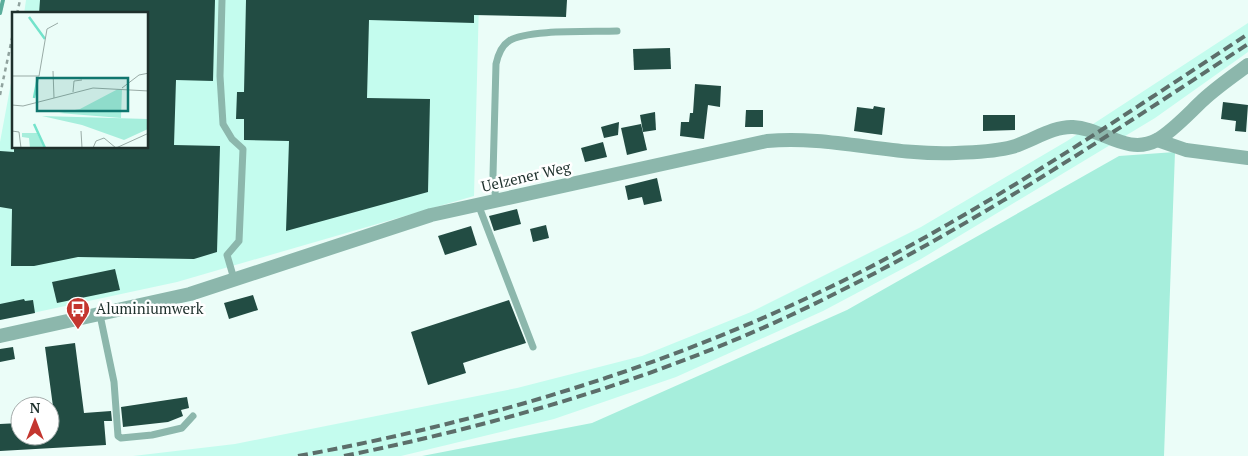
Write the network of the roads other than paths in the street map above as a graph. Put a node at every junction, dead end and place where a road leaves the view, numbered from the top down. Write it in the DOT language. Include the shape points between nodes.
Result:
graph roads {
  1 [pos="222,0"];
  2 [pos="617,31"];
  3 [pos="1248,65"];
  4 [pos="1157,140"];
  5 [pos="1248,158"];
  6 [pos="496,200"];
  7 [pos="478,204"];
  8 [pos="234,279"];
  9 [pos="100,315"];
  10 [pos="0,336"];
  11 [pos="532,347"];
  12 [pos="193,416"];
  1 -- 8 [label="lane" via="220,76 223,124 232,139 244,149 239,241 226,255"];
  2 -- 6 [label="lane" via="534,34 518,36 505,44 496,64 493,175"];
  3 -- 4 [label="street" via="1205,97"];
  4 -- 5 [label="street" via="1186,150"];
  4 -- 6 [label="street, Uelzener Weg" via="1133,144 1105,138 1084,128 1068,127 1000,150 953,153 922,153 806,139 767,141"];
  6 -- 7 [label="street, Uelzener Weg"];
  7 -- 8 [label="street, Uelzener Weg" via="431,215"];
  7 -- 11 [label="lane"];
  8 -- 9 [label="street, Uelzener Weg" via="190,294"];
  9 -- 10 [label="street, Uelzener Weg"];
  9 -- 12 [label="lane" via="114,382 118,436 152,435 182,428"];
}
